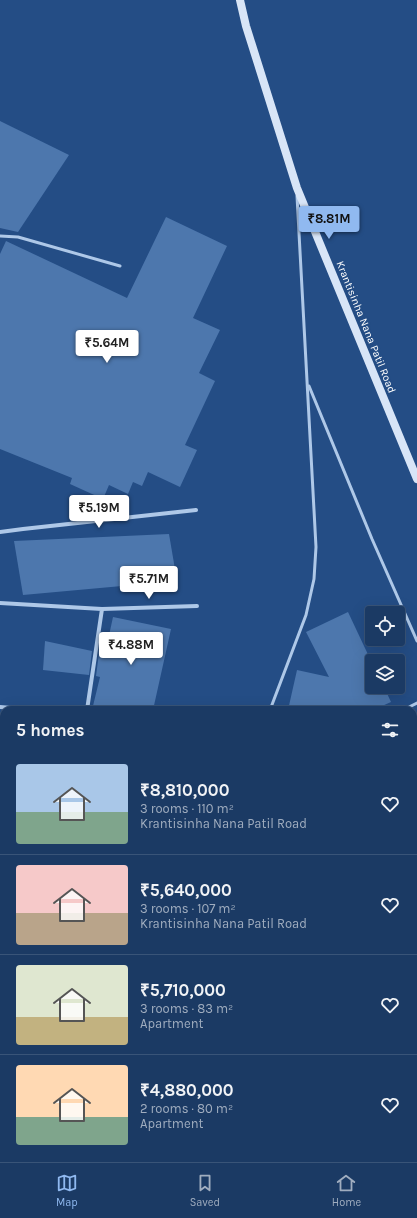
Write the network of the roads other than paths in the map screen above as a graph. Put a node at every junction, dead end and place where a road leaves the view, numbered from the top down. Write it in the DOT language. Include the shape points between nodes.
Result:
graph roads {
  1 [pos="240,0"];
  2 [pos="297,188"];
  3 [pos="0,236"];
  4 [pos="120,266"];
  5 [pos="307,382"];
  6 [pos="417,480"];
  7 [pos="196,510"];
  8 [pos="0,532"];
  9 [pos="0,603"];
  10 [pos="197,606"];
  11 [pos="102,609"];
  12 [pos="417,641"];
  13 [pos="88,706"];
  14 [pos="272,706"];
  1 -- 2 [label="main road, Krantisinha Nana Patil Road"];
  2 -- 5 [label="lane"];
  2 -- 6 [label="main road, Krantisinha Nana Patil Road"];
  3 -- 4 [label="lane" via="18,236"];
  5 -- 12 [label="lane"];
  5 -- 14 [label="lane" via="316,547 314,579 306,615"];
  7 -- 8 [label="street"];
  9 -- 11 [label="street"];
  10 -- 11 [label="street"];
  11 -- 13 [label="street"];
}
